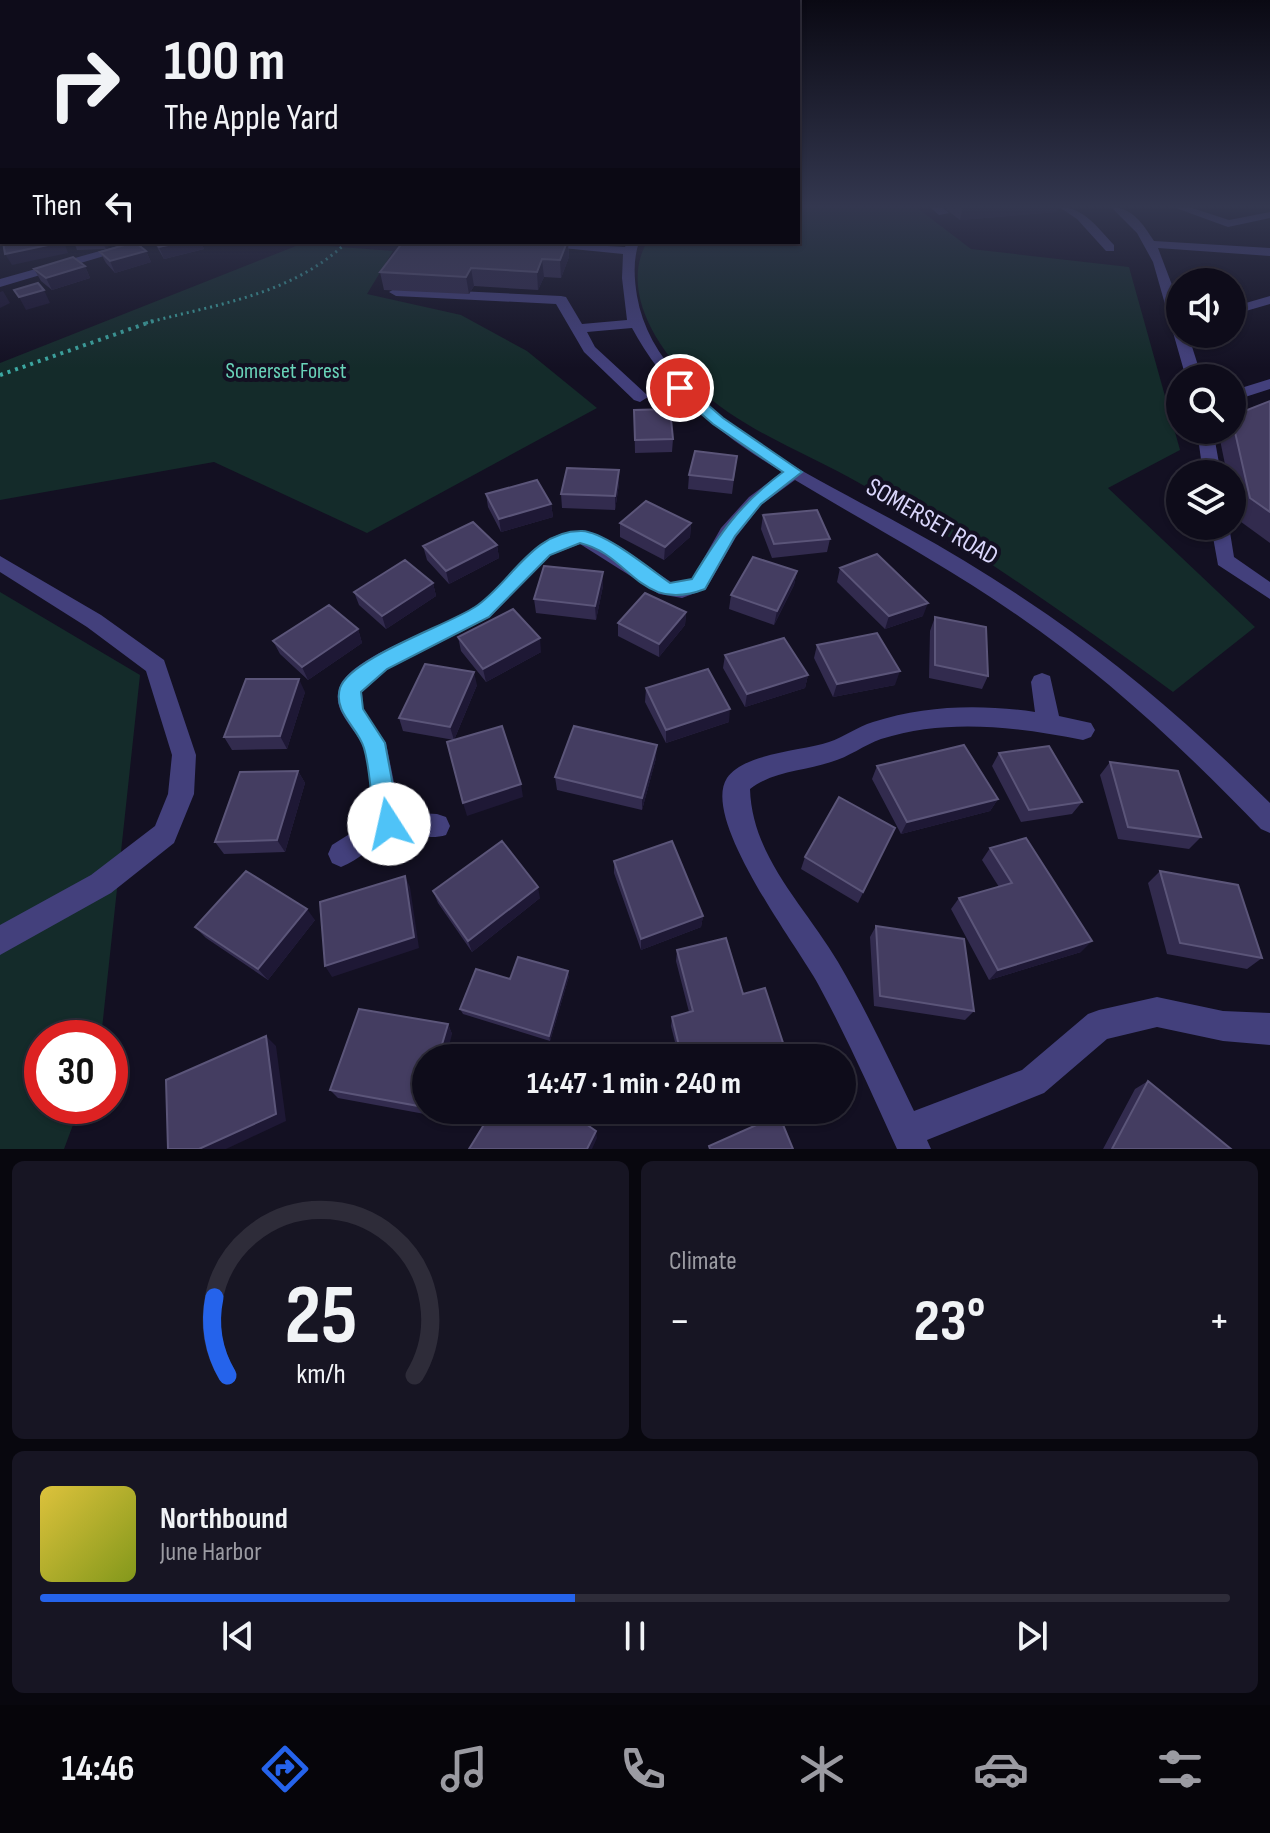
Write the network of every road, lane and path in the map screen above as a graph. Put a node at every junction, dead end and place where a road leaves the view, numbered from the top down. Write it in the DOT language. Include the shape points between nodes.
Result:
graph roads {
  1 [pos="90,261"];
  2 [pos="326,261"];
  3 [pos="630,261"];
  4 [pos="1158,261"];
  5 [pos="1166,282"];
  6 [pos="0,283"];
  7 [pos="396,292"];
  8 [pos="1270,300"];
  9 [pos="1246,307"];
  10 [pos="635,324"];
  11 [pos="576,329"];
  12 [pos="0,375"];
  13 [pos="1270,384"];
  14 [pos="1246,392"];
  15 [pos="640,397"];
  16 [pos="794,472"];
  17 [pos="1222,540"];
  18 [pos="0,563"];
  19 [pos="1270,592"];
  20 [pos="1042,682"];
  21 [pos="1049,723"];
  22 [pos="1083,730"];
  23 [pos="1270,821"];
  24 [pos="389,824"];
  25 [pos="437,826"];
  26 [pos="341,854"];
  27 [pos="0,941"];
  28 [pos="1270,1029"];
  29 [pos="910,1140"];
  1 -- 6 [label="street" via="26,282"];
  2 -- 12 [label="path" via="243,299 131,326"];
  3 -- 10 [label="street, SOMERSET ROAD" via="627,290"];
  4 -- 5 [label="street"];
  7 -- 11 [label="street" via="561,300"];
  8 -- 9 [label="street"];
  10 -- 11 [label="street"];
  10 -- 16 [label="street, SOMERSET ROAD" via="680,388 730,430"];
  11 -- 15 [label="street" via="589,349"];
  13 -- 14 [label="street"];
  16 -- 23 [label="street, SOMERSET ROAD" via="985,582 1063,637 1139,698"];
  16 -- 24 [label="street" via="746,511 699,584 682,591 666,589 589,538 578,537 544,550 483,612 380,663 350,689 352,712 374,743"];
  17 -- 19 [label="street" via="1225,560"];
  18 -- 27 [label="street" via="156,666 184,755 181,794 165,834 101,884"];
  20 -- 21 [label="street"];
  21 -- 22 [label="street"];
  21 -- 29 [label="street" via="982,714 929,719 871,732 836,751 749,773 737,784 735,803 745,840 828,973"];
  24 -- 25 [label="street"];
  24 -- 26 [label="street"];
  28 -- 29 [label="street" via="1223,1026 1157,1012 1099,1025 1033,1082"];
}
